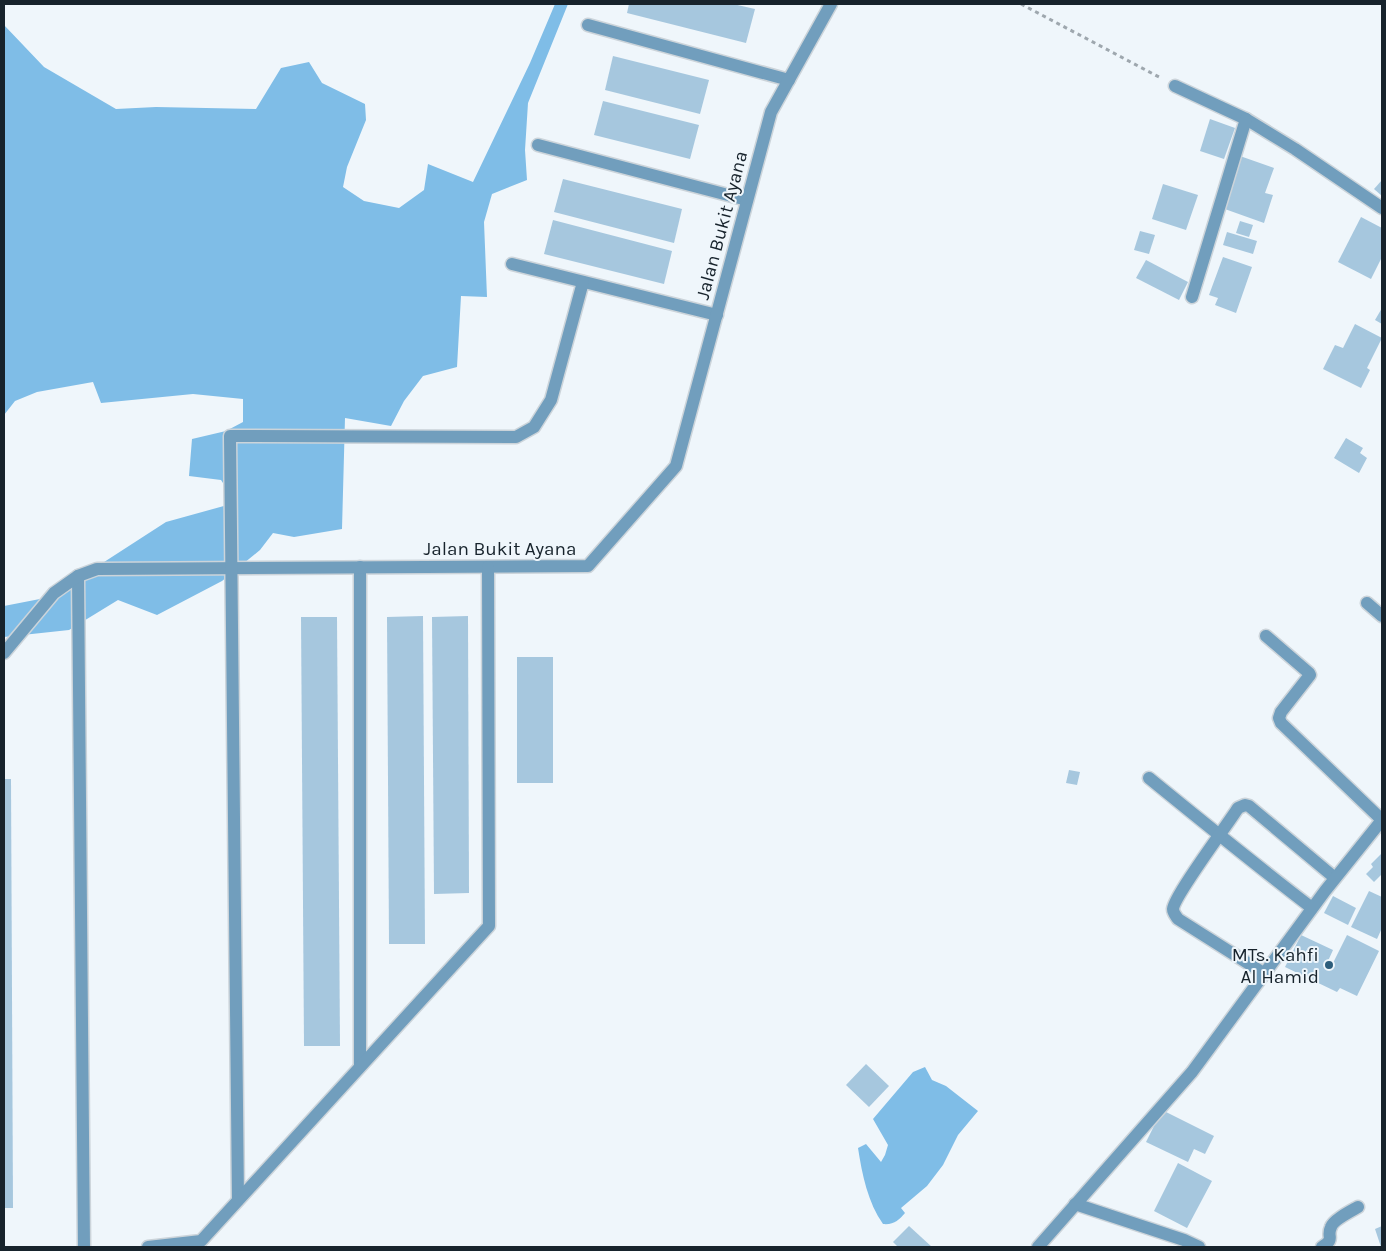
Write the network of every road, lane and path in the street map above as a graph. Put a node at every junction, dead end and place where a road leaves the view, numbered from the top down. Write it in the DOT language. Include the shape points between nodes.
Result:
graph roads {
  1 [pos="831,4"];
  2 [pos="1021,4"];
  3 [pos="588,25"];
  4 [pos="789,80"];
  5 [pos="1175,86"];
  6 [pos="1246,120"];
  7 [pos="538,145"];
  8 [pos="747,200"];
  9 [pos="1382,208"];
  10 [pos="512,264"];
  11 [pos="583,282"];
  12 [pos="1192,297"];
  13 [pos="717,315"];
  14 [pos="360,567"];
  15 [pos="488,567"];
  16 [pos="232,568"];
  17 [pos="78,576"];
  18 [pos="1367,603"];
  19 [pos="1382,616"];
  20 [pos="1266,636"];
  21 [pos="4,653"];
  22 [pos="1149,778"];
  23 [pos="1382,820"];
  24 [pos="1221,835"];
  25 [pos="1335,878"];
  26 [pos="1312,908"];
  27 [pos="1265,974"];
  28 [pos="360,1066"];
  29 [pos="238,1200"];
  30 [pos="1076,1204"];
  31 [pos="1358,1207"];
  32 [pos="84,1247"];
  33 [pos="148,1247"];
  34 [pos="1038,1247"];
  35 [pos="1200,1247"];
  36 [pos="1322,1247"];
  1 -- 4 [label="street, Jalan Bukit Ayana"];
  2 -- 5 [label="path"];
  3 -- 4 [label="street"];
  4 -- 8 [label="street, Jalan Bukit Ayana" via="771,112"];
  5 -- 6 [label="street"];
  6 -- 9 [label="street"];
  6 -- 12 [label="street"];
  7 -- 8 [label="street"];
  8 -- 13 [label="street, Jalan Bukit Ayana"];
  10 -- 11 [label="street"];
  11 -- 13 [label="street"];
  11 -- 16 [label="street" via="550,400 534,427 516,437 230,436"];
  13 -- 15 [label="street, Jalan Bukit Ayana" via="676,466 588,566"];
  14 -- 15 [label="street, Jalan Bukit Ayana"];
  14 -- 16 [label="street, Jalan Bukit Ayana"];
  14 -- 28 [label="street"];
  15 -- 28 [label="street" via="489,926"];
  16 -- 17 [label="street, Jalan Bukit Ayana" via="97,569"];
  16 -- 29 [label="street"];
  17 -- 21 [label="street, Jalan Bukit Ayana" via="54,593"];
  17 -- 32 [label="street"];
  18 -- 19 [label="street"];
  20 -- 23 [label="street" via="1310,675 1281,712 1281,723"];
  22 -- 24 [label="street"];
  23 -- 25 [label="street"];
  24 -- 25 [label="street" via="1238,808 1245,805"];
  24 -- 26 [label="street"];
  24 -- 27 [label="street" via="1182,891 1173,908 1174,914"];
  25 -- 26 [label="street"];
  26 -- 27 [label="street"];
  27 -- 30 [label="street" via="1192,1072"];
  28 -- 29 [label="street"];
  29 -- 33 [label="street" via="201,1241"];
  30 -- 34 [label="street"];
  30 -- 35 [label="street"];
  31 -- 36 [label="street" via="1333,1222 1331,1238"];
}
